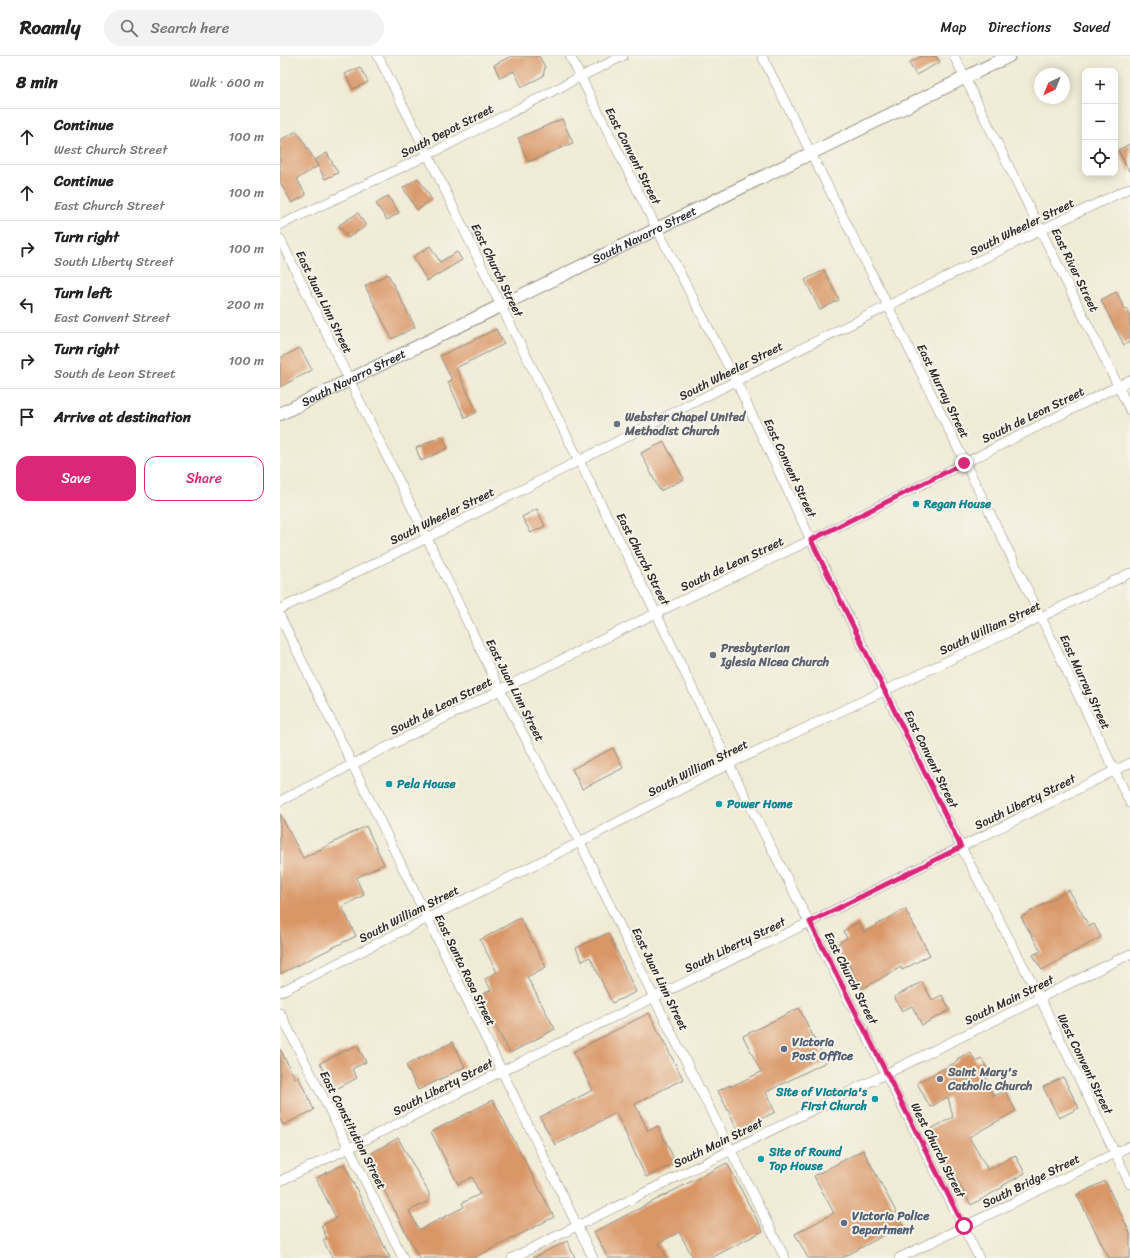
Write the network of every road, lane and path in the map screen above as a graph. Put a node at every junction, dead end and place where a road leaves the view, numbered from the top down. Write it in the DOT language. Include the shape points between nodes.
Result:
graph roads {
  1 [pos="378,56"];
  2 [pos="570,56"];
  3 [pos="623,56"];
  4 [pos="762,56"];
  5 [pos="954,56"];
  6 [pos="1008,56"];
  7 [pos="580,77"];
  8 [pos="965,78"];
  9 [pos="811,153"];
  10 [pos="428,155"];
  11 [pos="1130,188"];
  12 [pos="280,225"];
  13 [pos="656,229"];
  14 [pos="1041,230"];
  15 [pos="280,239"];
  16 [pos="501,306"];
  17 [pos="888,306"];
  18 [pos="350,380"];
  19 [pos="1130,380"];
  20 [pos="736,382"];
  21 [pos="1119,386"];
  22 [pos="1130,410"];
  23 [pos="280,414"];
  24 [pos="579,461"];
  25 [pos="964,463"];
  26 [pos="427,538"];
  27 [pos="811,540"];
  28 [pos="1130,573"];
  29 [pos="280,609"];
  30 [pos="656,613"];
  31 [pos="280,616"];
  32 [pos="1041,617"];
  33 [pos="500,690"];
  34 [pos="885,690"];
  35 [pos="1130,763"];
  36 [pos="729,764"];
  37 [pos="353,765"];
  38 [pos="1114,771"];
  39 [pos="280,801"];
  40 [pos="1130,802"];
  41 [pos="580,842"];
  42 [pos="961,847"];
  43 [pos="426,918"];
  44 [pos="810,922"];
  45 [pos="1130,954"];
  46 [pos="280,992"];
  47 [pos="654,998"];
  48 [pos="1040,998"];
  49 [pos="280,1013"];
  50 [pos="502,1071"];
  51 [pos="886,1074"];
  52 [pos="1130,1146"];
  53 [pos="349,1148"];
  54 [pos="731,1150"];
  55 [pos="1116,1154"];
  56 [pos="280,1181"];
  57 [pos="1130,1184"];
  58 [pos="578,1226"];
  59 [pos="964,1226"];
  60 [pos="402,1258"];
  61 [pos="512,1258"];
  62 [pos="593,1258"];
  63 [pos="785,1258"];
  64 [pos="900,1258"];
  65 [pos="979,1258"];
  1 -- 10 [label="street, East Church Street"];
  2 -- 7 [label="street, East Convent Street"];
  3 -- 7 [label="street, South Depot Street"];
  4 -- 9 [label="street, East Murray Street"];
  5 -- 8 [label="street, East River Street"];
  6 -- 8 [label="street, South Navarro Street"];
  7 -- 10 [label="street, South Depot Street"];
  7 -- 13 [label="street, East Convent Street"];
  8 -- 9 [label="street, South Navarro Street"];
  8 -- 14 [label="street, East River Street"];
  9 -- 13 [label="street, South Navarro Street"];
  9 -- 17 [label="street, East Murray Street"];
  10 -- 12 [label="street, South Depot Street"];
  10 -- 16 [label="street, East Church Street"];
  11 -- 14 [label="street, South Wheeler Street"];
  13 -- 16 [label="street, South Navarro Street"];
  13 -- 20 [label="street, East Convent Street"];
  14 -- 17 [label="street, South Wheeler Street"];
  14 -- 21 [label="street, East River Street"];
  15 -- 18 [label="street, East Juan Linn Street"];
  16 -- 18 [label="street, South Navarro Street"];
  16 -- 24 [label="street, East Church Street"];
  17 -- 20 [label="street, South Wheeler Street"];
  17 -- 25 [label="street, East Murray Street"];
  18 -- 23 [label="street, South Navarro Street"];
  18 -- 26 [label="street, East Juan Linn Street"];
  19 -- 21 [label="street, South de Leon Street"];
  20 -- 24 [label="street, South Wheeler Street"];
  20 -- 27 [label="street, East Convent Street"];
  21 -- 22 [label="street, East River Street"];
  21 -- 25 [label="street, South de Leon Street"];
  24 -- 26 [label="street, South Wheeler Street"];
  24 -- 30 [label="street, East Church Street"];
  25 -- 27 [label="street, South de Leon Street"];
  25 -- 32 [label="street, East Murray Street"];
  26 -- 29 [label="street, South Wheeler Street"];
  26 -- 33 [label="street, East Juan Linn Street"];
  27 -- 30 [label="street, South de Leon Street"];
  27 -- 34 [label="street, East Convent Street"];
  28 -- 32 [label="street, South William Street"];
  30 -- 33 [label="street, South de Leon Street"];
  30 -- 36 [label="street, East Church Street"];
  31 -- 37 [label="street, East Santa Rosa Street"];
  32 -- 34 [label="street, South William Street"];
  32 -- 38 [label="street, East Murray Street"];
  33 -- 37 [label="street, South de Leon Street"];
  33 -- 41 [label="street, East Juan Linn Street"];
  34 -- 36 [label="street, South William Street"];
  34 -- 42 [label="street, East Convent Street"];
  35 -- 38 [label="street, South Liberty Street"];
  36 -- 41 [label="street, South William Street"];
  36 -- 44 [label="street, East Church Street"];
  37 -- 39 [label="street, South de Leon Street"];
  37 -- 43 [label="street, East Santa Rosa Street"];
  38 -- 40 [label="street, East Murray Street"];
  38 -- 42 [label="street, South Liberty Street"];
  41 -- 43 [label="street, South William Street"];
  41 -- 47 [label="street, East Juan Linn Street"];
  42 -- 44 [label="street, South Liberty Street"];
  42 -- 48 [label="street, East Convent Street"];
  43 -- 46 [label="street, South William Street"];
  43 -- 50 [label="street, East Santa Rosa Street"];
  44 -- 47 [label="street, South Liberty Street"];
  44 -- 51 [label="street, East Church Street"];
  45 -- 48 [label="street, South Main Street"];
  47 -- 50 [label="street, South Liberty Street"];
  47 -- 54 [label="street, East Juan Linn Street"];
  48 -- 51 [label="street, South Main Street"];
  48 -- 55 [label="street, West Convent Street"];
  49 -- 53 [label="street, East Constitution Street"];
  50 -- 53 [label="street, South Liberty Street"];
  50 -- 58 [label="street, East Santa Rosa Street"];
  51 -- 54 [label="street, South Main Street"];
  51 -- 59 [label="street, West Church Street"];
  52 -- 55 [label="street, South Bridge Street"];
  53 -- 56 [label="street, South Liberty Street"];
  53 -- 60 [label="street, East Constitution Street"];
  54 -- 58 [label="street, South Main Street"];
  54 -- 63 [label="street, East Juan Linn Street"];
  55 -- 57 [label="street, West Convent Street"];
  55 -- 59 [label="street, South Bridge Street"];
  58 -- 61 [label="street, South Main Street"];
  58 -- 62 [label="street, East Santa Rosa Street"];
  59 -- 64 [label="street, South Bridge Street"];
  59 -- 65 [label="street, West Church Street"];
}
